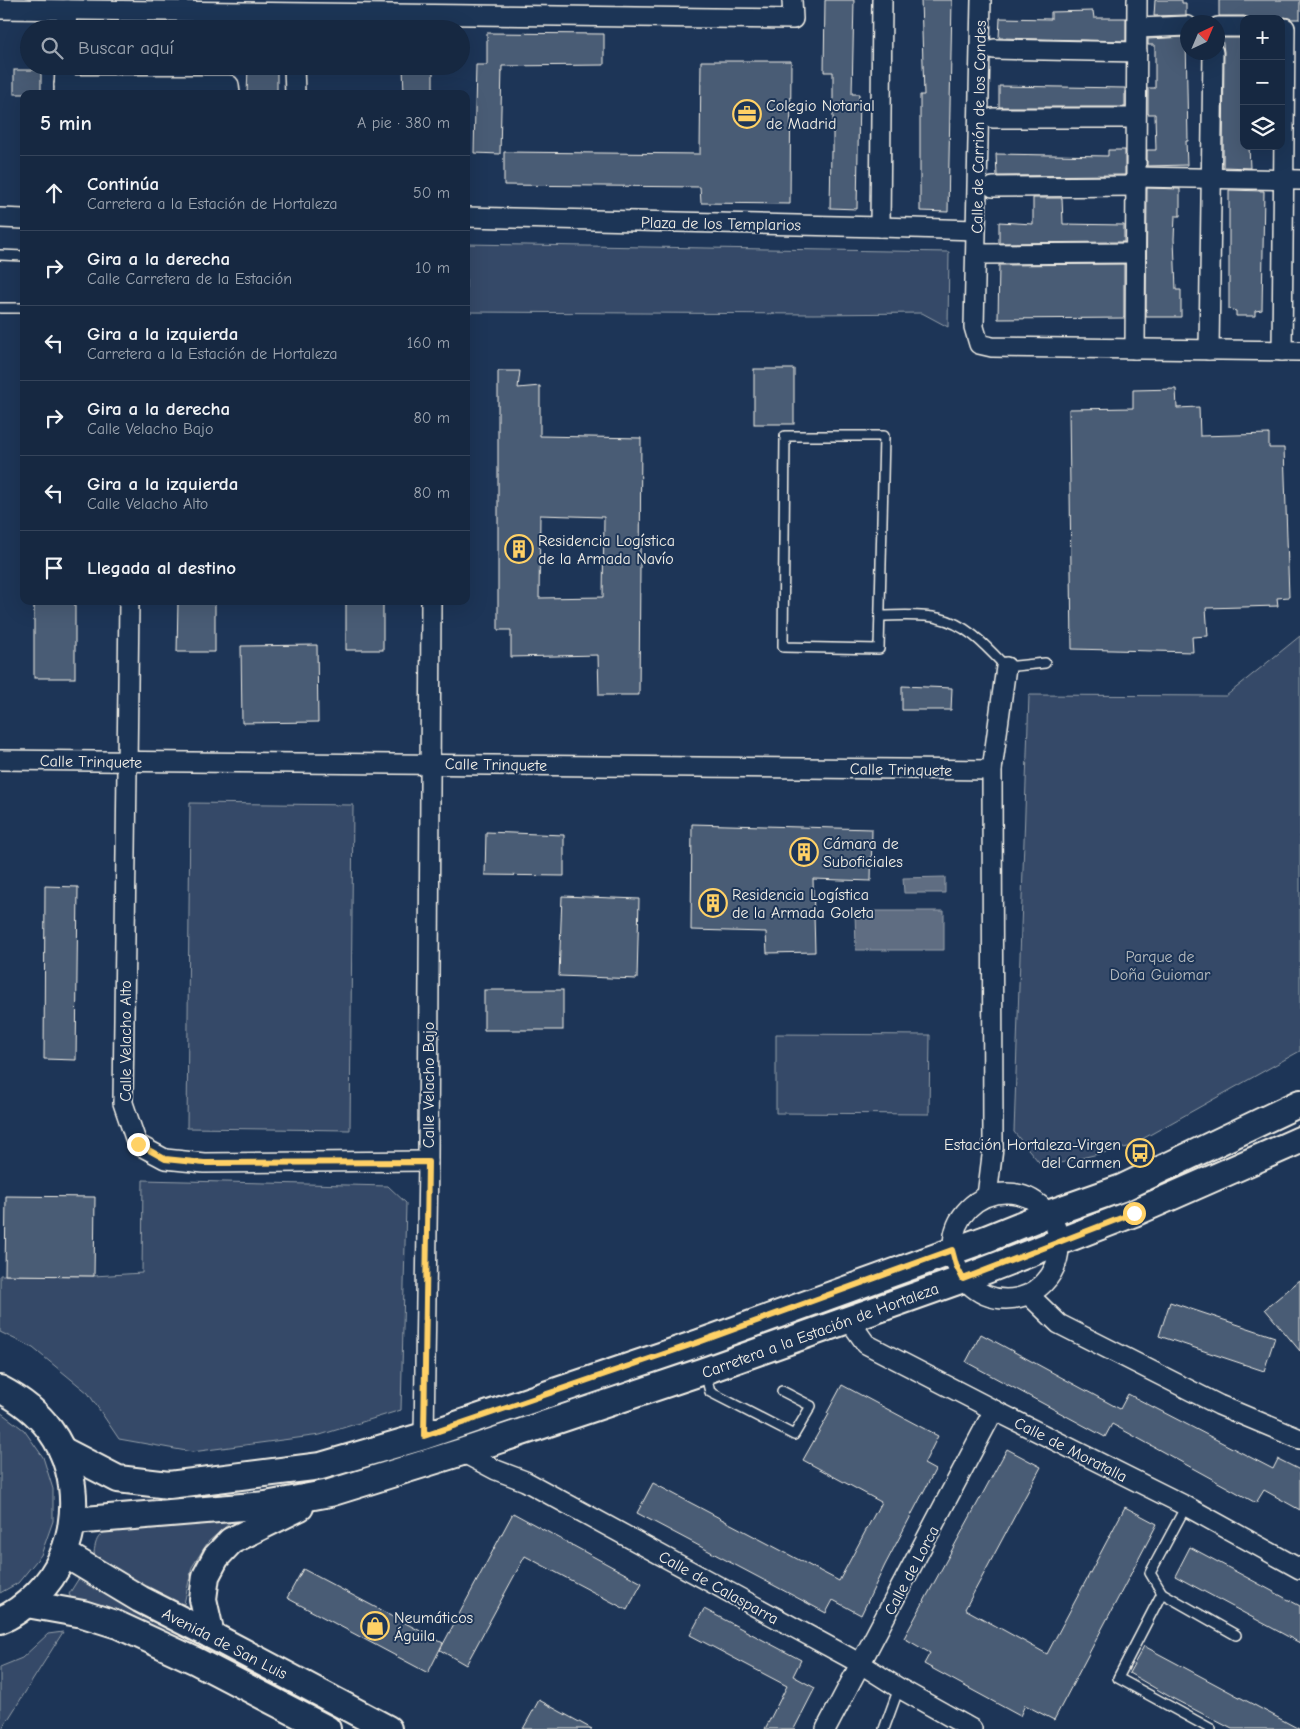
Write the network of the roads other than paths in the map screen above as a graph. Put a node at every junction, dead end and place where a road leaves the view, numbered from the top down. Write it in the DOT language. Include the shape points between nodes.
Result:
graph roads {
  1 [pos="792,0"];
  2 [pos="882,0"];
  3 [pos="981,0"];
  4 [pos="1137,0"];
  5 [pos="107,5"];
  6 [pos="191,6"];
  7 [pos="537,8"];
  8 [pos="0,9"];
  9 [pos="67,10"];
  10 [pos="287,14"];
  11 [pos="66,20"];
  12 [pos="1180,26"];
  13 [pos="1225,27"];
  14 [pos="1240,27"];
  15 [pos="1138,28"];
  16 [pos="1289,28"];
  17 [pos="994,50"];
  18 [pos="1137,52"];
  19 [pos="1213,60"];
  20 [pos="294,75"];
  21 [pos="64,82"];
  22 [pos="230,90"];
  23 [pos="295,90"];
  24 [pos="993,118"];
  25 [pos="1136,118"];
  26 [pos="1212,178"];
  27 [pos="1292,180"];
  28 [pos="1136,181"];
  29 [pos="993,187"];
  30 [pos="0,218"];
  31 [pos="470,218"];
  32 [pos="20,219"];
  33 [pos="880,227"];
  34 [pos="976,230"];
  35 [pos="1135,253"];
  36 [pos="976,254"];
  37 [pos="0,255"];
  38 [pos="20,256"];
  39 [pos="0,308"];
  40 [pos="20,308"];
  41 [pos="1135,349"];
  42 [pos="1209,350"];
  43 [pos="1291,351"];
  44 [pos="129,605"];
  45 [pos="430,605"];
  46 [pos="880,616"];
  47 [pos="1045,663"];
  48 [pos="1006,667"];
  49 [pos="0,760"];
  50 [pos="127,762"];
  51 [pos="429,763"];
  52 [pos="992,770"];
  53 [pos="1300,1103"];
  54 [pos="1300,1140"];
  55 [pos="428,1162"];
  56 [pos="987,1196"];
  57 [pos="1048,1214"];
  58 [pos="1059,1243"];
  59 [pos="952,1250"];
  60 [pos="963,1279"];
  61 [pos="1029,1295"];
  62 [pos="849,1320"];
  63 [pos="704,1371"];
  64 [pos="0,1389"];
  65 [pos="782,1391"];
  66 [pos="994,1410"];
  67 [pos="424,1436"];
  68 [pos="1300,1439"];
  69 [pos="62,1450"];
  70 [pos="462,1452"];
  71 [pos="330,1493"];
  72 [pos="1186,1506"];
  73 [pos="73,1521"];
  74 [pos="64,1554"];
  75 [pos="1300,1569"];
  76 [pos="1162,1593"];
  77 [pos="27,1604"];
  78 [pos="0,1620"];
  79 [pos="210,1635"];
  80 [pos="1236,1635"];
  81 [pos="861,1664"];
  82 [pos="899,1688"];
  83 [pos="318,1727"];
  84 [pos="388,1729"];
  85 [pos="826,1729"];
  86 [pos="884,1729"];
  87 [pos="972,1729"];
  88 [pos="1211,1729"];
  1 -- 7 [label="street" via="793,19"];
  2 -- 33 [label="street"];
  3 -- 34 [label="street, Calle de Carrión de los Condes"];
  4 -- 15 [label="street"];
  5 -- 6 [label="street"];
  5 -- 9 [label="street"];
  6 -- 10 [label="street"];
  7 -- 10 [label="street"];
  8 -- 9 [label="street"];
  9 -- 11 [label="street"];
  12 -- 15 [label="street"];
  13 -- 14 [label="street"];
  15 -- 18 [label="street"];
  16 -- 27 [label="street, Calle de Carrión de los Condes"];
  17 -- 18 [label="street, Calle de Carrión de los Condes"];
  18 -- 25 [label="street"];
  19 -- 26 [label="street"];
  20 -- 23 [label="street"];
  21 -- 22 [label="street" via="229,85"];
  24 -- 25 [label="street, Calle de Carrión de los Condes"];
  25 -- 28 [label="street"];
  26 -- 27 [label="street, Calle de Carrión de los Condes"];
  26 -- 28 [label="street, Calle de Carrión de los Condes"];
  26 -- 42 [label="street"];
  27 -- 43 [label="street, Calle de Carrión de los Condes"];
  28 -- 29 [label="street, Calle de Carrión de los Condes"];
  28 -- 35 [label="street"];
  30 -- 32 [label="street"];
  31 -- 33 [label="street, Plaza de los Templarios"];
  33 -- 34 [label="street, Plaza de los Templarios"];
  34 -- 36 [label="street, Calle de Carrión de los Condes"];
  35 -- 36 [label="street, Calle de Carrión de los Condes"];
  35 -- 41 [label="street"];
  36 -- 41 [label="street, Calle de Carrión de los Condes" via="974,327 978,344 992,347"];
  37 -- 38 [label="lane"];
  39 -- 40 [label="lane"];
  41 -- 42 [label="street, Calle de Carrión de los Condes"];
  42 -- 43 [label="street, Calle de Carrión de los Condes"];
  44 -- 50 [label="street, Calle Velacho Alto"];
  45 -- 51 [label="street, Calle Velacho Bajo"];
  46 -- 46 [label="lane" via="884,436 785,436 783,647 879,649"];
  46 -- 48 [label="lane" via="937,617 956,624 979,639"];
  47 -- 48 [label="lane"];
  48 -- 52 [label="street"];
  49 -- 50 [label="street, Calle Trinquete"];
  50 -- 51 [label="street, Calle Trinquete"];
  50 -- 55 [label="street, Calle Velacho Alto" via="123,1103 138,1144 165,1159 204,1163"];
  51 -- 52 [label="street, Calle Trinquete"];
  51 -- 55 [label="street, Calle Velacho Bajo"];
  52 -- 56 [label="street" via="993,1148"];
  53 -- 57 [label="street, Carretera a la Estación de Hortaleza" via="1122,1188"];
  54 -- 58 [label="street, Carretera a la Estación de Hortaleza"];
  55 -- 67 [label="street, Calle Velacho Bajo"];
  56 -- 57 [label="street" via="1020,1195 1036,1202"];
  56 -- 59 [label="street" via="972,1204 960,1217"];
  57 -- 58 [label="street" via="1056,1228"];
  57 -- 59 [label="street, Carretera a la Estación de Hortaleza"];
  58 -- 60 [label="street, Carretera a la Estación de Hortaleza"];
  58 -- 61 [label="street" via="1058,1259 1052,1274"];
  59 -- 60 [label="street"];
  59 -- 67 [label="street, Carretera a la Estación de Hortaleza" via="699,1342"];
  60 -- 61 [label="street" via="977,1291 993,1298 1012,1300"];
  60 -- 62 [label="street, Carretera a la Estación de Hortaleza"];
  61 -- 68 [label="street" via="1059,1324 1219,1405"];
  62 -- 63 [label="street, Carretera a la Estación de Hortaleza"];
  62 -- 66 [label="street, Calle de Moratalla" via="866,1344"];
  63 -- 65 [label="lane" via="710,1392 794,1435 811,1406"];
  63 -- 70 [label="street, Carretera a la Estación de Hortaleza"];
  64 -- 69 [label="street" via="37,1415"];
  66 -- 72 [label="street, Calle de Moratalla"];
  66 -- 81 [label="street, Calle de Lorca"];
  67 -- 69 [label="street, Carretera a la Estación de Hortaleza" via="321,1466 169,1484 118,1479"];
  69 -- 73 [label="street" via="73,1488"];
  70 -- 71 [label="street, Carretera a la Estación de Hortaleza"];
  70 -- 81 [label="street, Calle de Calasparra" via="525,1481"];
  71 -- 73 [label="street, Carretera a la Estación de Hortaleza" via="266,1504"];
  71 -- 79 [label="street, Carretera a la Estación de Hortaleza" via="231,1541 216,1557 206,1576 203,1599"];
  72 -- 75 [label="street, Calle de Moratalla"];
  72 -- 76 [label="lane" via="1150,1573"];
  73 -- 74 [label="street"];
  74 -- 77 [label="street" via="44,1588"];
  74 -- 79 [label="street, Avenida de San Luis"];
  76 -- 80 [label="lane"];
  76 -- 88 [label="lane" via="1118,1678"];
  77 -- 78 [label="street"];
  77 -- 83 [label="street, Avenida de San Luis" via="83,1614 118,1625 196,1661"];
  79 -- 84 [label="street, Avenida de San Luis"];
  81 -- 82 [label="street, Calle de Calasparra"];
  81 -- 85 [label="street, Calle de Lorca"];
  82 -- 86 [label="lane"];
  82 -- 87 [label="street, Calle de Calasparra"];
}
